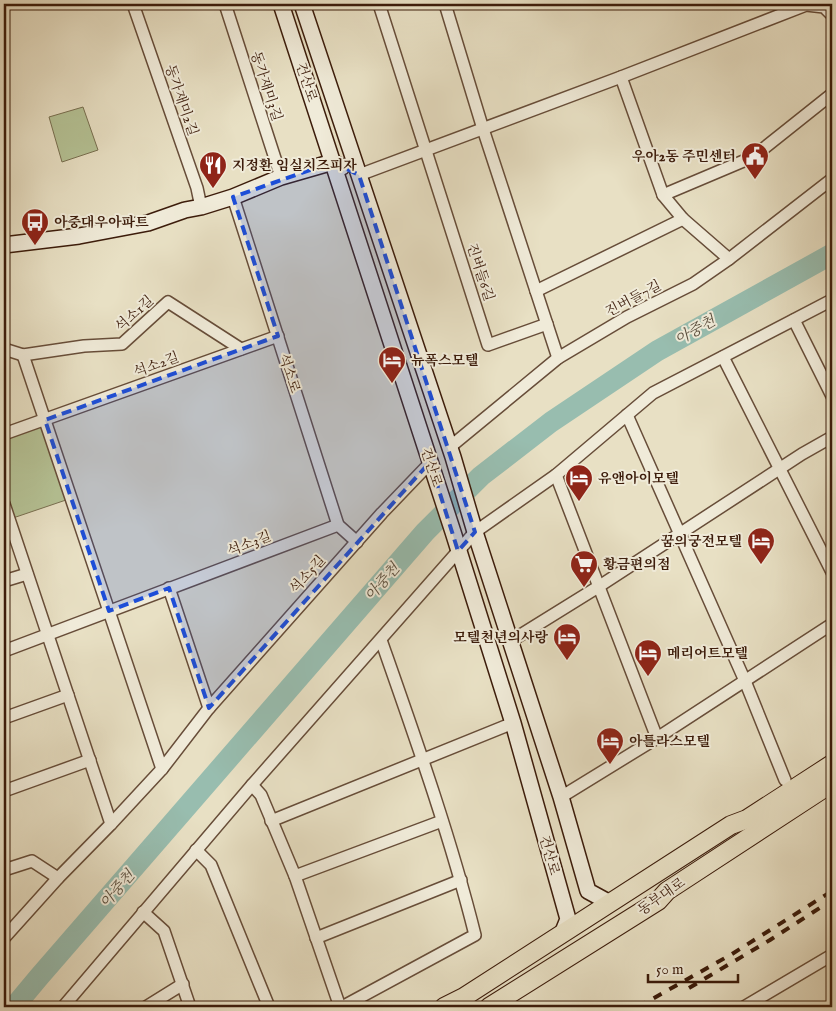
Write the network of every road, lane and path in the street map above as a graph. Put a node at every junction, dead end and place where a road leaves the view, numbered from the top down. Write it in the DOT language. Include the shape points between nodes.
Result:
graph roads {
  1 [pos="133,4"];
  2 [pos="225,4"];
  3 [pos="281,4"];
  4 [pos="302,4"];
  5 [pos="379,4"];
  6 [pos="445,4"];
  7 [pos="827,8"];
  8 [pos="621,77"];
  9 [pos="832,94"];
  10 [pos="483,129"];
  11 [pos="426,150"];
  12 [pos="333,162"];
  13 [pos="359,175"];
  14 [pos="281,177"];
  15 [pos="832,179"];
  16 [pos="664,195"];
  17 [pos="233,197"];
  18 [pos="201,208"];
  19 [pos="683,219"];
  20 [pos="4,244"];
  21 [pos="729,259"];
  22 [pos="536,291"];
  23 [pos="832,300"];
  24 [pos="794,320"];
  25 [pos="547,324"];
  26 [pos="278,336"];
  27 [pos="4,349"];
  28 [pos="240,349"];
  29 [pos="23,355"];
  30 [pos="723,357"];
  31 [pos="558,358"];
  32 [pos="832,396"];
  33 [pos="627,416"];
  34 [pos="45,420"];
  35 [pos="4,434"];
  36 [pos="832,437"];
  37 [pos="452,452"];
  38 [pos="431,466"];
  39 [pos="780,468"];
  40 [pos="556,475"];
  41 [pos="4,508"];
  42 [pos="338,525"];
  43 [pos="474,526"];
  44 [pos="680,534"];
  45 [pos="357,542"];
  46 [pos="458,551"];
  47 [pos="832,572"];
  48 [pos="27,574"];
  49 [pos="4,582"];
  50 [pos="598,587"];
  51 [pos="169,588"];
  52 [pos="109,611"];
  53 [pos="832,624"];
  54 [pos="47,634"];
  55 [pos="381,640"];
  56 [pos="511,641"];
  57 [pos="4,651"];
  58 [pos="745,681"];
  59 [pos="68,695"];
  60 [pos="209,708"];
  61 [pos="4,718"];
  62 [pos="513,724"];
  63 [pos="657,738"];
  64 [pos="832,750"];
  65 [pos="422,759"];
  66 [pos="90,760"];
  67 [pos="832,764"];
  68 [pos="162,769"];
  69 [pos="785,780"];
  70 [pos="832,783"];
  71 [pos="252,785"];
  72 [pos="4,791"];
  73 [pos="832,795"];
  74 [pos="561,797"];
  75 [pos="271,821"];
  76 [pos="442,821"];
  77 [pos="111,824"];
  78 [pos="731,825"];
  79 [pos="196,850"];
  80 [pos="4,870"];
  81 [pos="295,876"];
  82 [pos="58,878"];
  83 [pos="461,880"];
  84 [pos="658,901"];
  85 [pos="610,903"];
  86 [pos="143,912"];
  87 [pos="562,934"];
  88 [pos="4,938"];
  89 [pos="316,938"];
  90 [pos="832,955"];
  91 [pos="183,984"];
  92 [pos="63,1007"];
  93 [pos="146,1007"];
  94 [pos="190,1007"];
  95 [pos="269,1007"];
  96 [pos="341,1007"];
  97 [pos="444,1007"];
  98 [pos="489,1007"];
  99 [pos="744,1007"];
  1 -- 18 [label="street, 동가재미2길" via="197,188"];
  2 -- 14 [label="street, 동가재미3길"];
  3 -- 12 [label="street, 건산로"];
  4 -- 13 [label="street, 건산로"];
  5 -- 11 [label="street, 진버들6길"];
  6 -- 10 [label="street"];
  7 -- 8 [label="street" via="806,5"];
  8 -- 10 [label="street"];
  8 -- 16 [label="street"];
  9 -- 16 [label="street" via="753,158"];
  10 -- 11 [label="street"];
  10 -- 22 [label="street"];
  11 -- 13 [label="street"];
  11 -- 25 [label="street, 진버들6길" via="488,344"];
  12 -- 13 [label="street"];
  12 -- 14 [label="street"];
  12 -- 38 [label="street, 건산로"];
  13 -- 37 [label="street, 건산로"];
  14 -- 17 [label="street"];
  15 -- 21 [label="street, 진버들7길"];
  16 -- 19 [label="street"];
  17 -- 18 [label="street"];
  17 -- 26 [label="street, 석소로"];
  18 -- 20 [label="street" via="148,223 79,236"];
  19 -- 21 [label="street"];
  19 -- 22 [label="street"];
  21 -- 31 [label="street, 진버들7길" via="693,284 627,317"];
  22 -- 25 [label="street"];
  23 -- 24 [label="street"];
  24 -- 30 [label="street"];
  24 -- 32 [label="street"];
  25 -- 31 [label="street"];
  26 -- 28 [label="street, 석소2길"];
  26 -- 42 [label="street, 석소로"];
  27 -- 29 [label="street, 석소1길"];
  28 -- 29 [label="street, 석소1길" via="168,302 122,344"];
  28 -- 34 [label="street, 석소2길"];
  29 -- 34 [label="street"];
  30 -- 33 [label="street" via="653,393"];
  30 -- 39 [label="street"];
  31 -- 37 [label="street, 진버들7길"];
  33 -- 40 [label="street"];
  33 -- 44 [label="street"];
  34 -- 35 [label="street, 석소2길"];
  34 -- 52 [label="street"];
  36 -- 39 [label="street"];
  37 -- 43 [label="street, 건산로"];
  38 -- 45 [label="street, 석소5길"];
  38 -- 46 [label="street, 건산로"];
  39 -- 44 [label="street"];
  39 -- 47 [label="street"];
  40 -- 43 [label="street"];
  40 -- 50 [label="street"];
  41 -- 48 [label="street"];
  42 -- 45 [label="street"];
  42 -- 51 [label="street, 석소3길"];
  43 -- 46 [label="street"];
  43 -- 56 [label="street, 건산로"];
  44 -- 50 [label="street"];
  44 -- 58 [label="street"];
  45 -- 60 [label="street, 석소5길"];
  46 -- 55 [label="street"];
  46 -- 62 [label="street, 건산로"];
  48 -- 49 [label="street"];
  48 -- 54 [label="street"];
  50 -- 56 [label="street"];
  50 -- 63 [label="street"];
  51 -- 52 [label="street, 석소3길"];
  51 -- 60 [label="street"];
  52 -- 54 [label="street, 석소3길"];
  52 -- 68 [label="street"];
  53 -- 58 [label="street"];
  54 -- 57 [label="street, 석소3길"];
  54 -- 59 [label="street"];
  55 -- 65 [label="street"];
  55 -- 71 [label="street"];
  56 -- 74 [label="street, 건산로"];
  58 -- 63 [label="street"];
  58 -- 69 [label="street"];
  59 -- 61 [label="street"];
  59 -- 66 [label="street"];
  60 -- 68 [label="street, 석소5길"];
  62 -- 65 [label="street"];
  62 -- 87 [label="street, 건산로" via="568,919"];
  63 -- 74 [label="street"];
  64 -- 69 [label="main road, 동부대로"];
  65 -- 75 [label="street"];
  65 -- 76 [label="street"];
  66 -- 72 [label="street"];
  66 -- 77 [label="street"];
  67 -- 78 [label="main road, 동부대로" via="746,819"];
  68 -- 77 [label="street, 석소5길"];
  69 -- 78 [label="main road, 동부대로" via="741,811"];
  70 -- 84 [label="main road, 동부대로" via="666,891"];
  71 -- 75 [label="street" via="261,795"];
  71 -- 79 [label="street"];
  73 -- 84 [label="main road" via="673,897"];
  74 -- 85 [label="street, 건산로" via="588,891"];
  75 -- 81 [label="street"];
  76 -- 81 [label="street"];
  76 -- 83 [label="street"];
  77 -- 82 [label="street, 석소5길"];
  78 -- 85 [label="main road, 동부대로"];
  79 -- 86 [label="street"];
  79 -- 95 [label="street" via="211,865"];
  80 -- 82 [label="street" via="32,861"];
  81 -- 89 [label="street"];
  82 -- 88 [label="street, 석소5길"];
  83 -- 89 [label="street"];
  83 -- 96 [label="street" via="475,935"];
  84 -- 98 [label="main road, 동부대로"];
  85 -- 87 [label="main road, 동부대로"];
  86 -- 91 [label="street" via="164,931"];
  86 -- 92 [label="street"];
  87 -- 97 [label="main road, 동부대로"];
  89 -- 96 [label="street"];
  90 -- 99 [label="street"];
  91 -- 93 [label="street"];
  91 -- 94 [label="street"];
}
